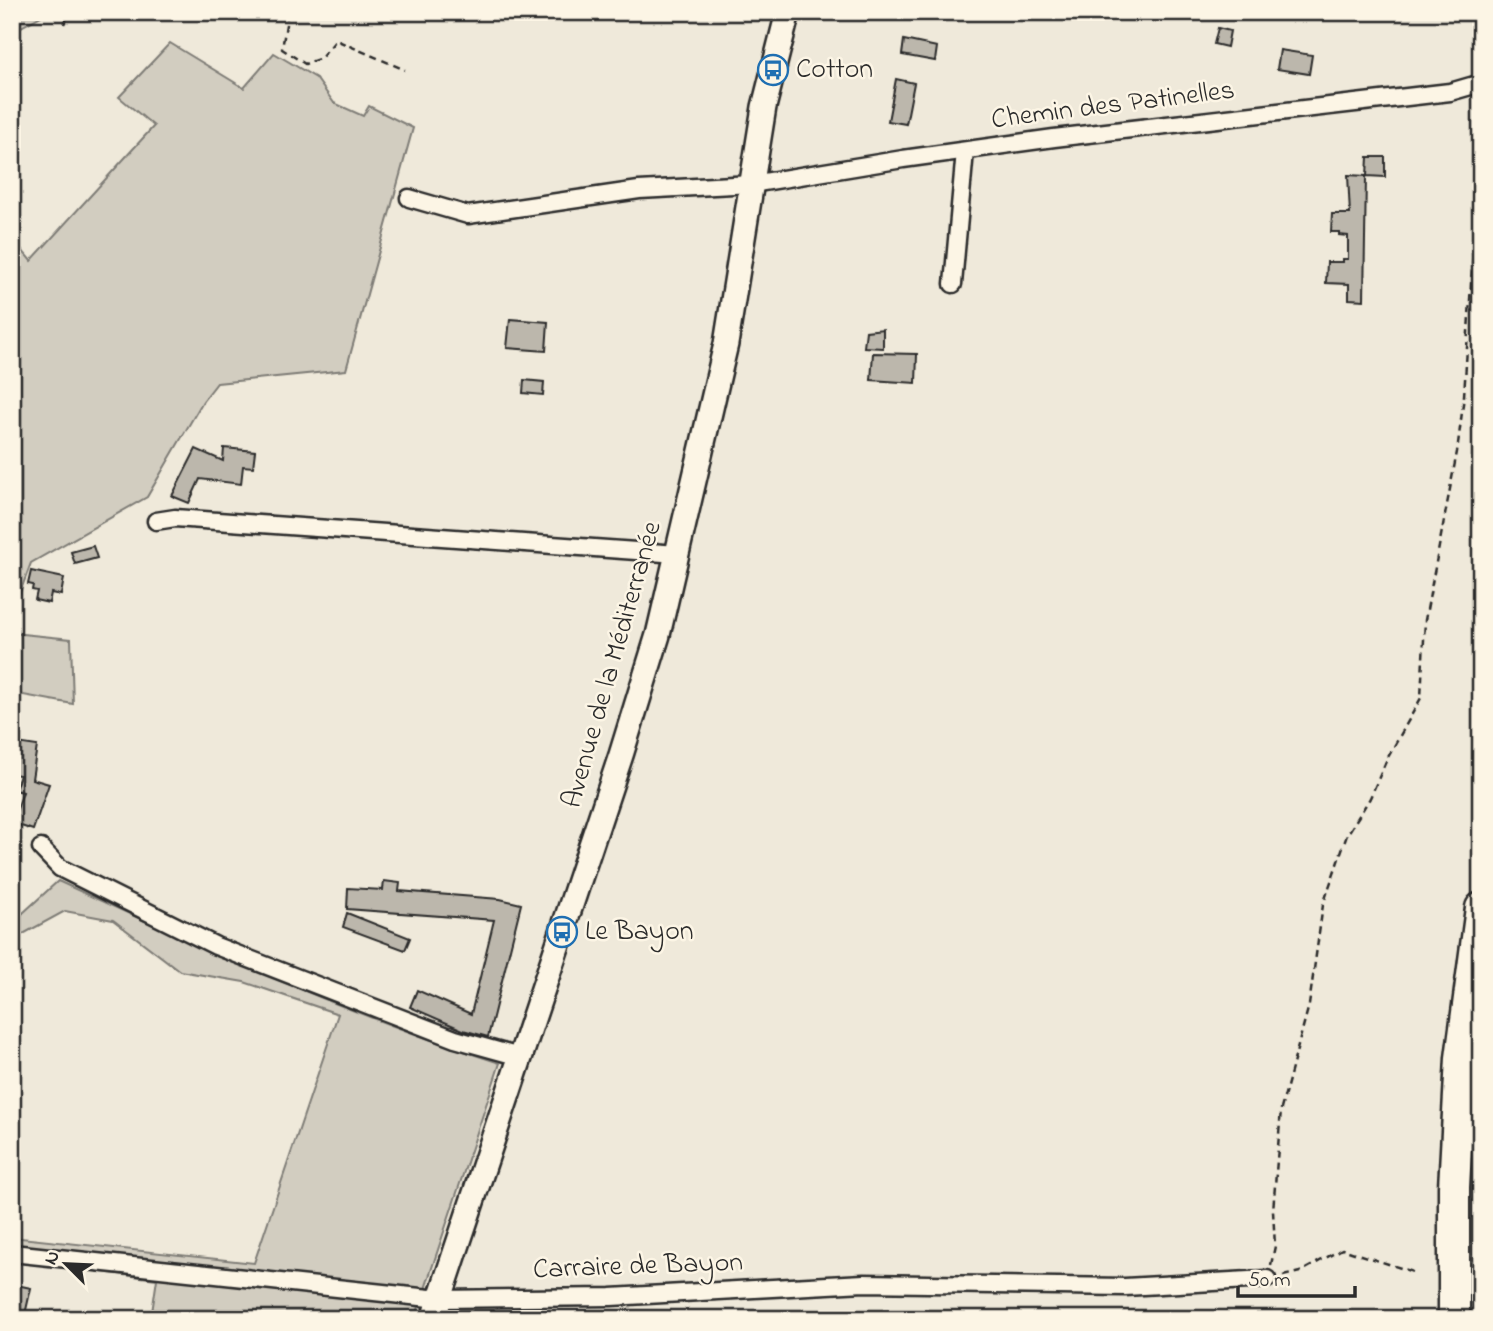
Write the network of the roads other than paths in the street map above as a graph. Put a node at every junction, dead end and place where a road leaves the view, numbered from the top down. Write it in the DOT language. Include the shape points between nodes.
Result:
graph roads {
  1 [pos="788,12"];
  2 [pos="1481,83"];
  3 [pos="965,150"];
  4 [pos="752,184"];
  5 [pos="409,198"];
  6 [pos="953,284"];
  7 [pos="156,521"];
  8 [pos="678,554"];
  9 [pos="41,848"];
  10 [pos="1481,908"];
  11 [pos="520,1057"];
  12 [pos="12,1253"];
  13 [pos="1267,1279"];
  14 [pos="436,1309"];
  15 [pos="1454,1319"];
  1 -- 4 [label="main road, Avenue de la Méditerranée" via="764,107"];
  2 -- 3 [label="street, Chemin des Patinelles" via="1450,92"];
  3 -- 4 [label="street, Chemin des Patinelles"];
  3 -- 6 [label="street"];
  4 -- 5 [label="street, Chemin des Patinelles" via="639,190 468,215"];
  4 -- 8 [label="main road, Avenue de la Méditerranée" via="726,344"];
  7 -- 8 [label="street" via="175,518"];
  8 -- 11 [label="main road, Avenue de la Méditerranée" via="621,755"];
  9 -- 11 [label="street" via="60,868 216,946 455,1039"];
  10 -- 15 [label="highway" via="1461,1058 1454,1187"];
  11 -- 14 [label="main road, Avenue de la Méditerranée"];
  12 -- 14 [label="street, Carraire de Bayon"];
  13 -- 14 [label="street, Carraire de Bayon" via="1125,1287 864,1283"];
}
